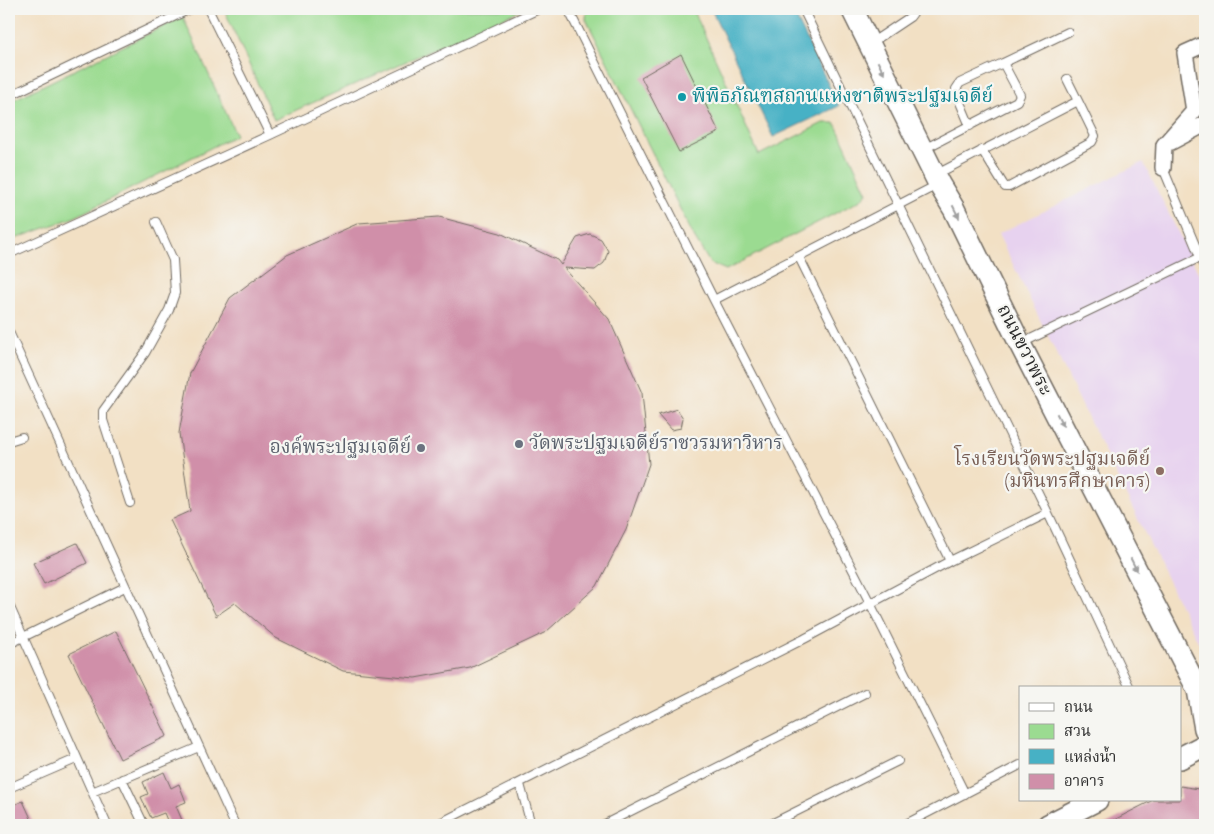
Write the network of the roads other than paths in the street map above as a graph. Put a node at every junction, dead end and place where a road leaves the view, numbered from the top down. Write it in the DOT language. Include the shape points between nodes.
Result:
graph roads {
  1 [pos="190,9"];
  2 [pos="208,9"];
  3 [pos="539,9"];
  4 [pos="568,9"];
  5 [pos="803,9"];
  6 [pos="852,9"];
  7 [pos="916,9"];
  8 [pos="1068,32"];
  9 [pos="869,44"];
  10 [pos="1205,44"];
  11 [pos="1003,63"];
  12 [pos="1067,79"];
  13 [pos="9,96"];
  14 [pos="1078,101"];
  15 [pos="1205,124"];
  16 [pos="970,126"];
  17 [pos="270,135"];
  18 [pos="1164,145"];
  19 [pos="922,150"];
  20 [pos="982,150"];
  21 [pos="1163,168"];
  22 [pos="937,179"];
  23 [pos="898,206"];
  24 [pos="156,222"];
  25 [pos="9,254"];
  26 [pos="799,257"];
  27 [pos="1202,257"];
  28 [pos="1205,270"];
  29 [pos="714,300"];
  30 [pos="9,332"];
  31 [pos="1020,344"];
  32 [pos="22,436"];
  33 [pos="9,442"];
  34 [pos="130,503"];
  35 [pos="1048,513"];
  36 [pos="950,561"];
  37 [pos="124,587"];
  38 [pos="870,603"];
  39 [pos="9,605"];
  40 [pos="23,638"];
  41 [pos="9,644"];
  42 [pos="1129,686"];
  43 [pos="865,693"];
  44 [pos="1202,695"];
  45 [pos="1205,729"];
  46 [pos="1205,745"];
  47 [pos="199,747"];
  48 [pos="1182,757"];
  49 [pos="76,759"];
  50 [pos="898,761"];
  51 [pos="1019,766"];
  52 [pos="122,779"];
  53 [pos="520,784"];
  54 [pos="9,788"];
  55 [pos="92,792"];
  56 [pos="964,794"];
  57 [pos="1093,802"];
  58 [pos="107,825"];
  59 [pos="144,825"];
  60 [pos="235,825"];
  61 [pos="436,825"];
  62 [pos="531,825"];
  63 [pos="603,825"];
  64 [pos="770,825"];
  65 [pos="904,825"];
  66 [pos="1048,825"];
  1 -- 13 [label="lane"];
  2 -- 17 [label="lane"];
  3 -- 17 [label="lane"];
  4 -- 29 [label="lane"];
  5 -- 23 [label="lane"];
  6 -- 9 [label="main road, ถนนขวาพระ"];
  7 -- 9 [label="lane" via="910,17"];
  8 -- 11 [label="lane"];
  9 -- 19 [label="main road, ถนนขวาพระ, one-way"];
  10 -- 18 [label="street" via="1185,53 1194,110"];
  11 -- 16 [label="lane" via="960,83 956,89"];
  11 -- 16 [label="lane" via="1020,95 1017,101"];
  12 -- 14 [label="lane"];
  14 -- 20 [label="lane"];
  14 -- 20 [label="lane" via="1094,139 1008,187"];
  15 -- 18 [label="street"];
  16 -- 19 [label="lane"];
  17 -- 25 [label="lane"];
  18 -- 21 [label="street"];
  19 -- 22 [label="main road, ถนนขวาพระ"];
  20 -- 22 [label="lane"];
  21 -- 27 [label="lane"];
  22 -- 23 [label="lane"];
  22 -- 31 [label="main road, ถนนขวาพระ, one-way"];
  23 -- 26 [label="lane"];
  23 -- 35 [label="lane"];
  24 -- 34 [label="lane" via="174,260 175,293 170,310 149,346 103,411 103,420"];
  26 -- 29 [label="lane"];
  26 -- 36 [label="lane"];
  27 -- 28 [label="lane"];
  27 -- 31 [label="lane"];
  29 -- 38 [label="lane"];
  30 -- 37 [label="lane"];
  31 -- 44 [label="main road, ถนนขวาพระ, one-way"];
  32 -- 33 [label="lane"];
  35 -- 36 [label="lane"];
  35 -- 42 [label="lane"];
  36 -- 38 [label="lane"];
  37 -- 40 [label="lane"];
  37 -- 47 [label="lane"];
  38 -- 53 [label="lane"];
  38 -- 56 [label="lane"];
  39 -- 40 [label="lane"];
  40 -- 41 [label="lane"];
  40 -- 49 [label="lane"];
  43 -- 63 [label="lane"];
  44 -- 45 [label="main road, ถนนขวาพระ"];
  46 -- 48 [label="main road"];
  47 -- 52 [label="lane"];
  47 -- 60 [label="lane"];
  49 -- 54 [label="lane"];
  49 -- 55 [label="lane"];
  50 -- 64 [label="lane"];
  51 -- 56 [label="lane"];
  52 -- 55 [label="lane"];
  52 -- 59 [label="lane"];
  53 -- 61 [label="lane"];
  53 -- 62 [label="lane"];
  55 -- 58 [label="lane"];
  56 -- 65 [label="lane"];
  57 -- 66 [label="main road"];
}
